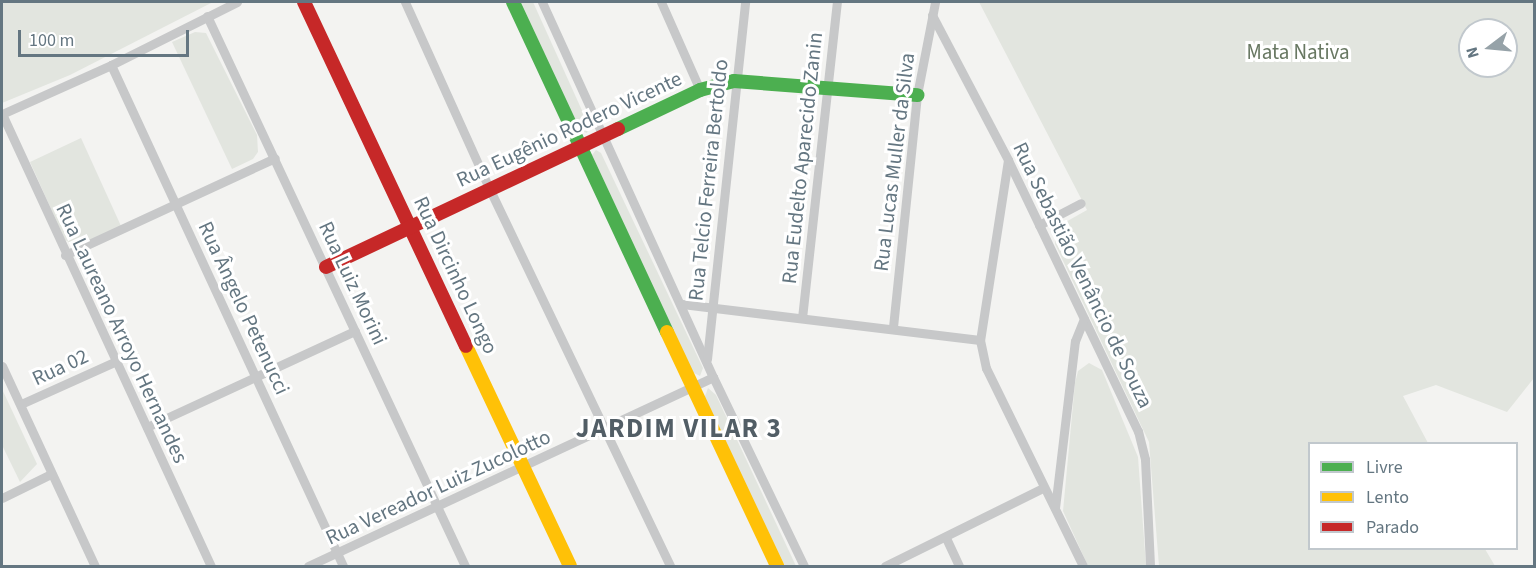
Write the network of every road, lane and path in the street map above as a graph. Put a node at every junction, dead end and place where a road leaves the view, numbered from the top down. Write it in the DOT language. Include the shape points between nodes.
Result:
graph roads {
  1 [pos="237,2"];
  2 [pos="304,2"];
  3 [pos="405,2"];
  4 [pos="513,2"];
  5 [pos="542,2"];
  6 [pos="661,2"];
  7 [pos="745,2"];
  8 [pos="837,2"];
  9 [pos="935,2"];
  10 [pos="932,15"];
  11 [pos="207,16"];
  12 [pos="111,65"];
  13 [pos="734,81"];
  14 [pos="827,88"];
  15 [pos="700,90"];
  16 [pos="917,95"];
  17 [pos="2,114"];
  18 [pos="602,137"];
  19 [pos="579,148"];
  20 [pos="275,158"];
  21 [pos="1008,160"];
  22 [pos="490,190"];
  23 [pos="1081,203"];
  24 [pos="177,204"];
  25 [pos="1038,225"];
  26 [pos="411,228"];
  27 [pos="65,255"];
  28 [pos="326,267"];
  29 [pos="682,304"];
  30 [pos="714,308"];
  31 [pos="802,318"];
  32 [pos="1084,319"];
  33 [pos="893,327"];
  34 [pos="356,331"];
  35 [pos="981,340"];
  36 [pos="114,362"];
  37 [pos="706,362"];
  38 [pos="2,366"];
  39 [pos="713,377"];
  40 [pos="256,379"];
  41 [pos="694,386"];
  42 [pos="21,405"];
  43 [pos="147,427"];
  44 [pos="604,430"];
  45 [pos="523,468"];
  46 [pos="51,474"];
  47 [pos="1043,488"];
  48 [pos="2,498"];
  49 [pos="437,505"];
  50 [pos="1054,508"];
  51 [pos="946,538"];
  52 [pos="336,553"];
  53 [pos="95,567"];
  54 [pos="211,567"];
  55 [pos="308,567"];
  56 [pos="343,567"];
  57 [pos="465,567"];
  58 [pos="570,567"];
  59 [pos="670,567"];
  60 [pos="777,567"];
  61 [pos="804,567"];
  62 [pos="885,567"];
  63 [pos="959,567"];
  64 [pos="1083,567"];
  65 [pos="1150,567"];
  1 -- 11 [label="street"];
  2 -- 26 [label="street, Rua Dircinho Longo"];
  3 -- 22 [label="street"];
  4 -- 19 [label="street"];
  5 -- 18 [label="street"];
  6 -- 15 [label="street"];
  7 -- 13 [label="street, Rua Telcio Ferreira Bertoldo"];
  8 -- 14 [label="street, Rua Eudelto Aparecido Zanin"];
  9 -- 10 [label="street, Rua Lucas Muller da Silva"];
  10 -- 16 [label="street, Rua Lucas Muller da Silva"];
  10 -- 21 [label="street, Rua Sebastião Venâncio de Souza"];
  11 -- 12 [label="street"];
  11 -- 20 [label="street, Rua Luiz Morini"];
  12 -- 17 [label="street"];
  12 -- 24 [label="street, Rua Ângelo Petenucci"];
  13 -- 14 [label="street, Rua Eugênio Rodero Vicente"];
  13 -- 15 [label="street, Rua Eugênio Rodero Vicente"];
  13 -- 30 [label="street, Rua Telcio Ferreira Bertoldo"];
  14 -- 16 [label="street, Rua Eugênio Rodero Vicente"];
  14 -- 31 [label="street, Rua Eudelto Aparecido Zanin"];
  15 -- 18 [label="street, Rua Eugênio Rodero Vicente"];
  16 -- 33 [label="street, Rua Lucas Muller da Silva"];
  17 -- 27 [label="street, Rua Laureano Arroyo Hernandes"];
  18 -- 19 [label="street, Rua Eugênio Rodero Vicente"];
  18 -- 29 [label="street"];
  19 -- 22 [label="street, Rua Eugênio Rodero Vicente"];
  19 -- 41 [label="street"];
  20 -- 24 [label="street"];
  20 -- 28 [label="street, Rua Luiz Morini"];
  21 -- 25 [label="street, Rua Sebastião Venâncio de Souza"];
  21 -- 35 [label="street"];
  22 -- 26 [label="street, Rua Eugênio Rodero Vicente"];
  22 -- 44 [label="street"];
  23 -- 25 [label="street"];
  24 -- 27 [label="street"];
  24 -- 40 [label="street, Rua Ângelo Petenucci"];
  25 -- 32 [label="street, Rua Sebastião Venâncio de Souza"];
  26 -- 28 [label="street, Rua Eugênio Rodero Vicente"];
  26 -- 45 [label="street, Rua Dircinho Longo"];
  27 -- 36 [label="street, Rua Laureano Arroyo Hernandes"];
  28 -- 34 [label="street, Rua Luiz Morini"];
  29 -- 30 [label="street"];
  29 -- 37 [label="street"];
  30 -- 31 [label="street"];
  30 -- 37 [label="street, Rua Telcio Ferreira Bertoldo"];
  31 -- 33 [label="street"];
  32 -- 50 [label="street" via="1075,341"];
  32 -- 65 [label="street, Rua Sebastião Venâncio de Souza" via="1138,431 1145,459"];
  33 -- 35 [label="street"];
  34 -- 40 [label="street"];
  34 -- 49 [label="street, Rua Luiz Morini"];
  35 -- 47 [label="street" via="986,368"];
  36 -- 42 [label="street, Rua 02"];
  36 -- 43 [label="street, Rua Laureano Arroyo Hernandes"];
  37 -- 39 [label="street"];
  38 -- 42 [label="street"];
  39 -- 41 [label="street, Rua Vereador Luiz Zucolotto"];
  39 -- 61 [label="street"];
  40 -- 43 [label="street"];
  40 -- 52 [label="street, Rua Ângelo Petenucci"];
  41 -- 44 [label="street, Rua Vereador Luiz Zucolotto"];
  41 -- 60 [label="street"];
  42 -- 46 [label="street"];
  43 -- 54 [label="street, Rua Laureano Arroyo Hernandes"];
  44 -- 45 [label="street, Rua Vereador Luiz Zucolotto"];
  44 -- 59 [label="street"];
  45 -- 49 [label="street, Rua Vereador Luiz Zucolotto"];
  45 -- 58 [label="street, Rua Dircinho Longo"];
  46 -- 48 [label="street"];
  46 -- 53 [label="street"];
  47 -- 50 [label="street"];
  47 -- 51 [label="street"];
  49 -- 52 [label="street, Rua Vereador Luiz Zucolotto"];
  49 -- 57 [label="street, Rua Luiz Morini"];
  50 -- 64 [label="street"];
  51 -- 62 [label="street"];
  51 -- 63 [label="street"];
  52 -- 55 [label="street, Rua Vereador Luiz Zucolotto"];
  52 -- 56 [label="street, Rua Ângelo Petenucci"];
}
